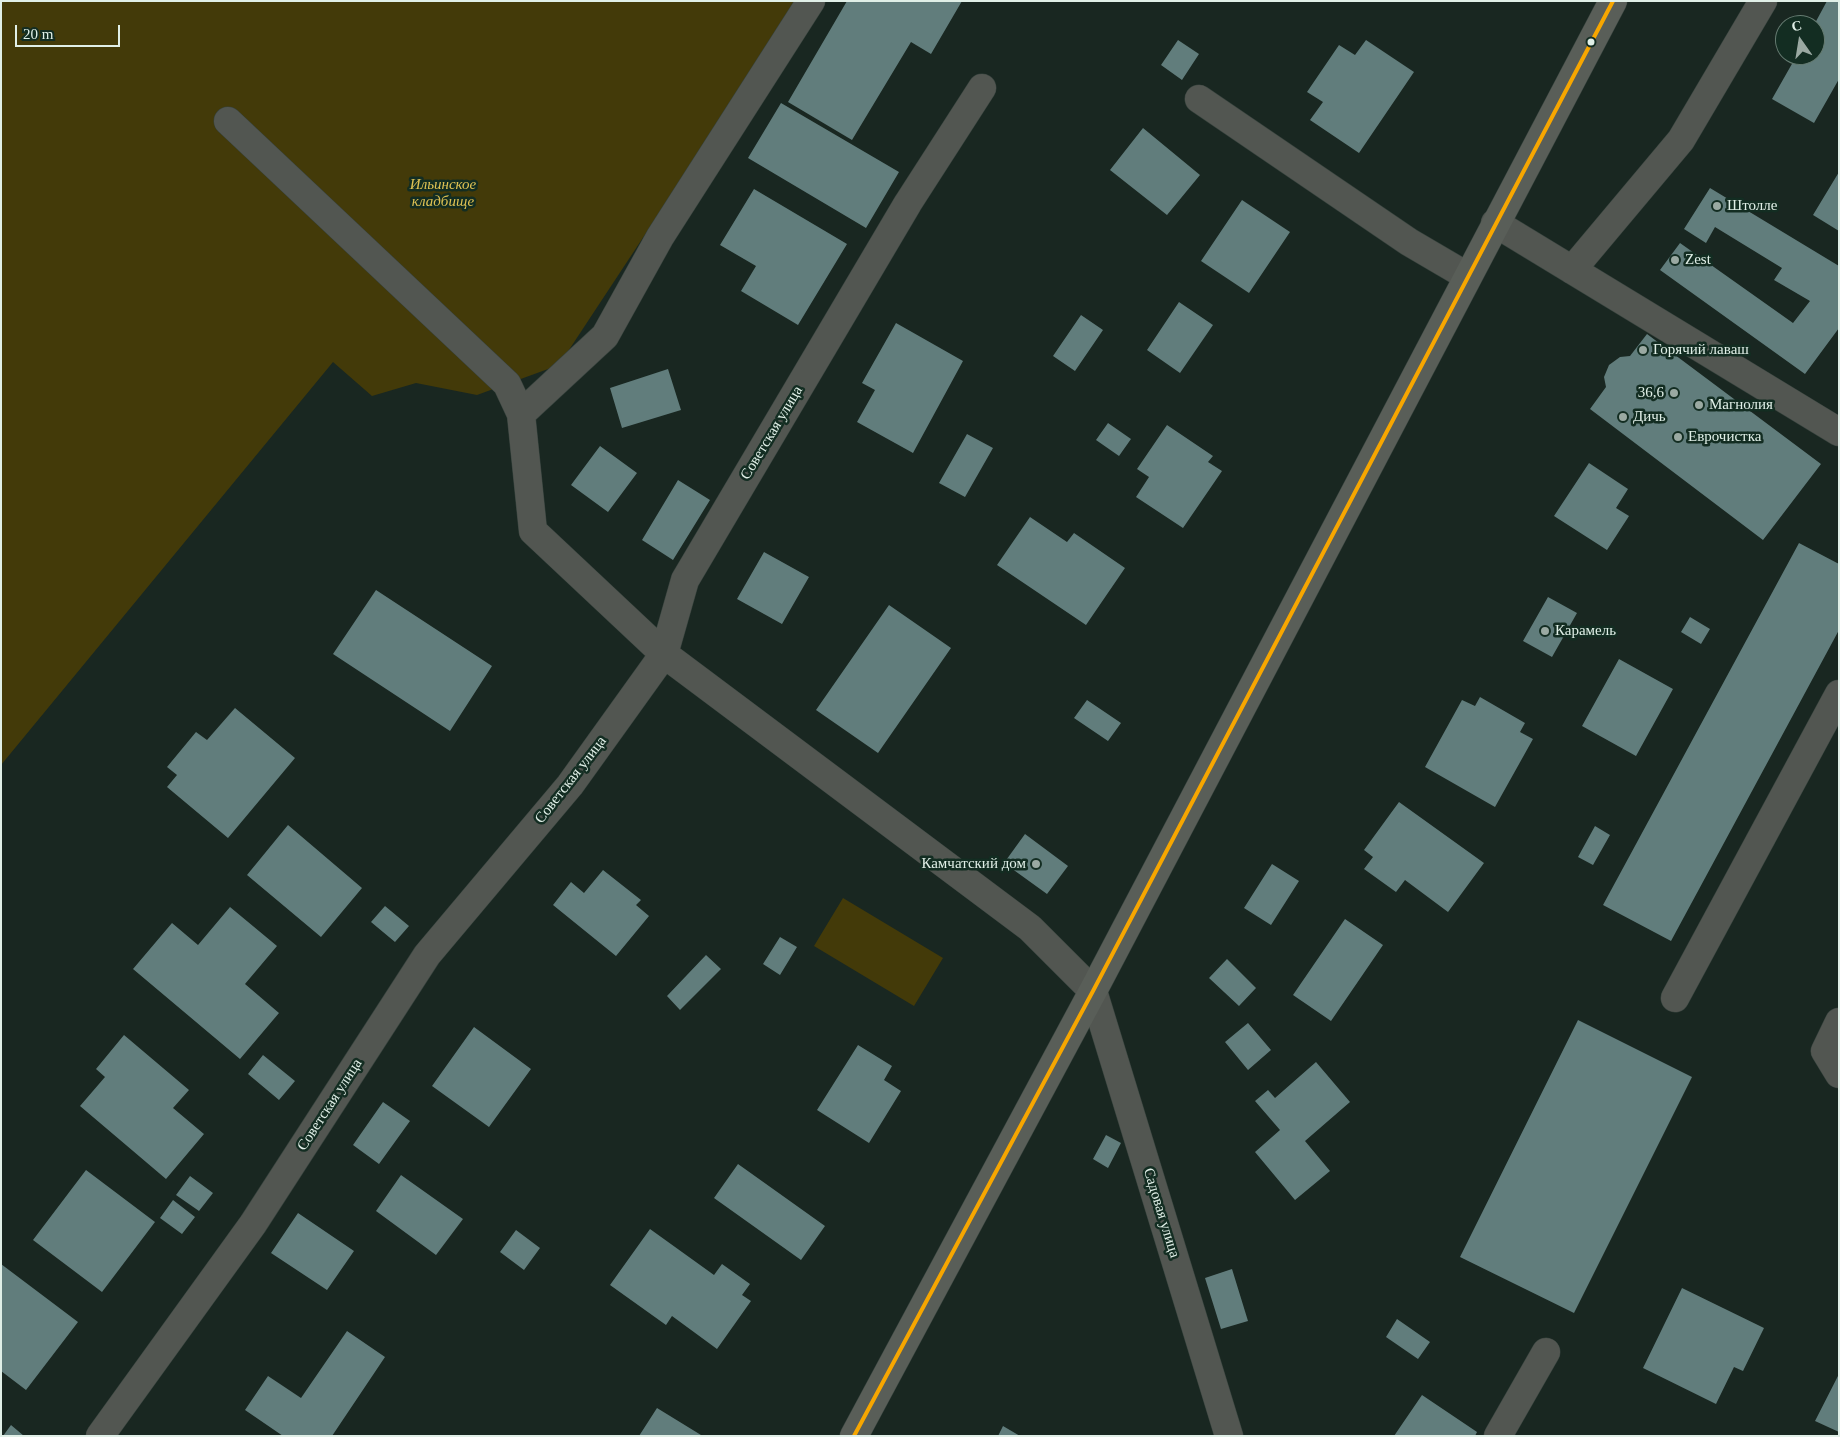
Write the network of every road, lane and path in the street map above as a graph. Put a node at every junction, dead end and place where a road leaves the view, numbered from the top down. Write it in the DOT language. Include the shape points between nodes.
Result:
graph roads {
  1 [pos="811,1"];
  2 [pos="1613,1"];
  3 [pos="1763,1"];
  4 [pos="982,88"];
  5 [pos="1199,99"];
  6 [pos="228,121"];
  7 [pos="1496,223"];
  8 [pos="1572,270"];
  9 [pos="1468,276"];
  10 [pos="521,414"];
  11 [pos="1839,432"];
  12 [pos="664,654"];
  13 [pos="1839,694"];
  14 [pos="1093,991"];
  15 [pos="1675,998"];
  16 [pos="1839,1022"];
  17 [pos="1839,1074"];
  18 [pos="1546,1352"];
  19 [pos="100,1436"];
  20 [pos="854,1436"];
  21 [pos="1229,1436"];
  22 [pos="1498,1436"];
  1 -- 10 [label="street" via="660,237 605,336"];
  2 -- 7 [label="main road"];
  3 -- 8 [label="street" via="1681,140"];
  4 -- 12 [label="street, Советская улица" via="908,203 684,580"];
  5 -- 9 [label="street" via="1409,242"];
  6 -- 10 [label="street" via="507,384"];
  7 -- 8 [label="street"];
  7 -- 9 [label="main road"];
  8 -- 11 [label="street"];
  9 -- 14 [label="main road"];
  10 -- 12 [label="street" via="533,531"];
  12 -- 14 [label="street" via="1030,928"];
  12 -- 19 [label="street, Советская улица" via="570,785 427,956 253,1224"];
  13 -- 15 [label="street"];
  14 -- 20 [label="main road"];
  14 -- 21 [label="street, Садовая улица"];
  16 -- 17 [label="street" via="1825,1051"];
  18 -- 22 [label="street"];
}
